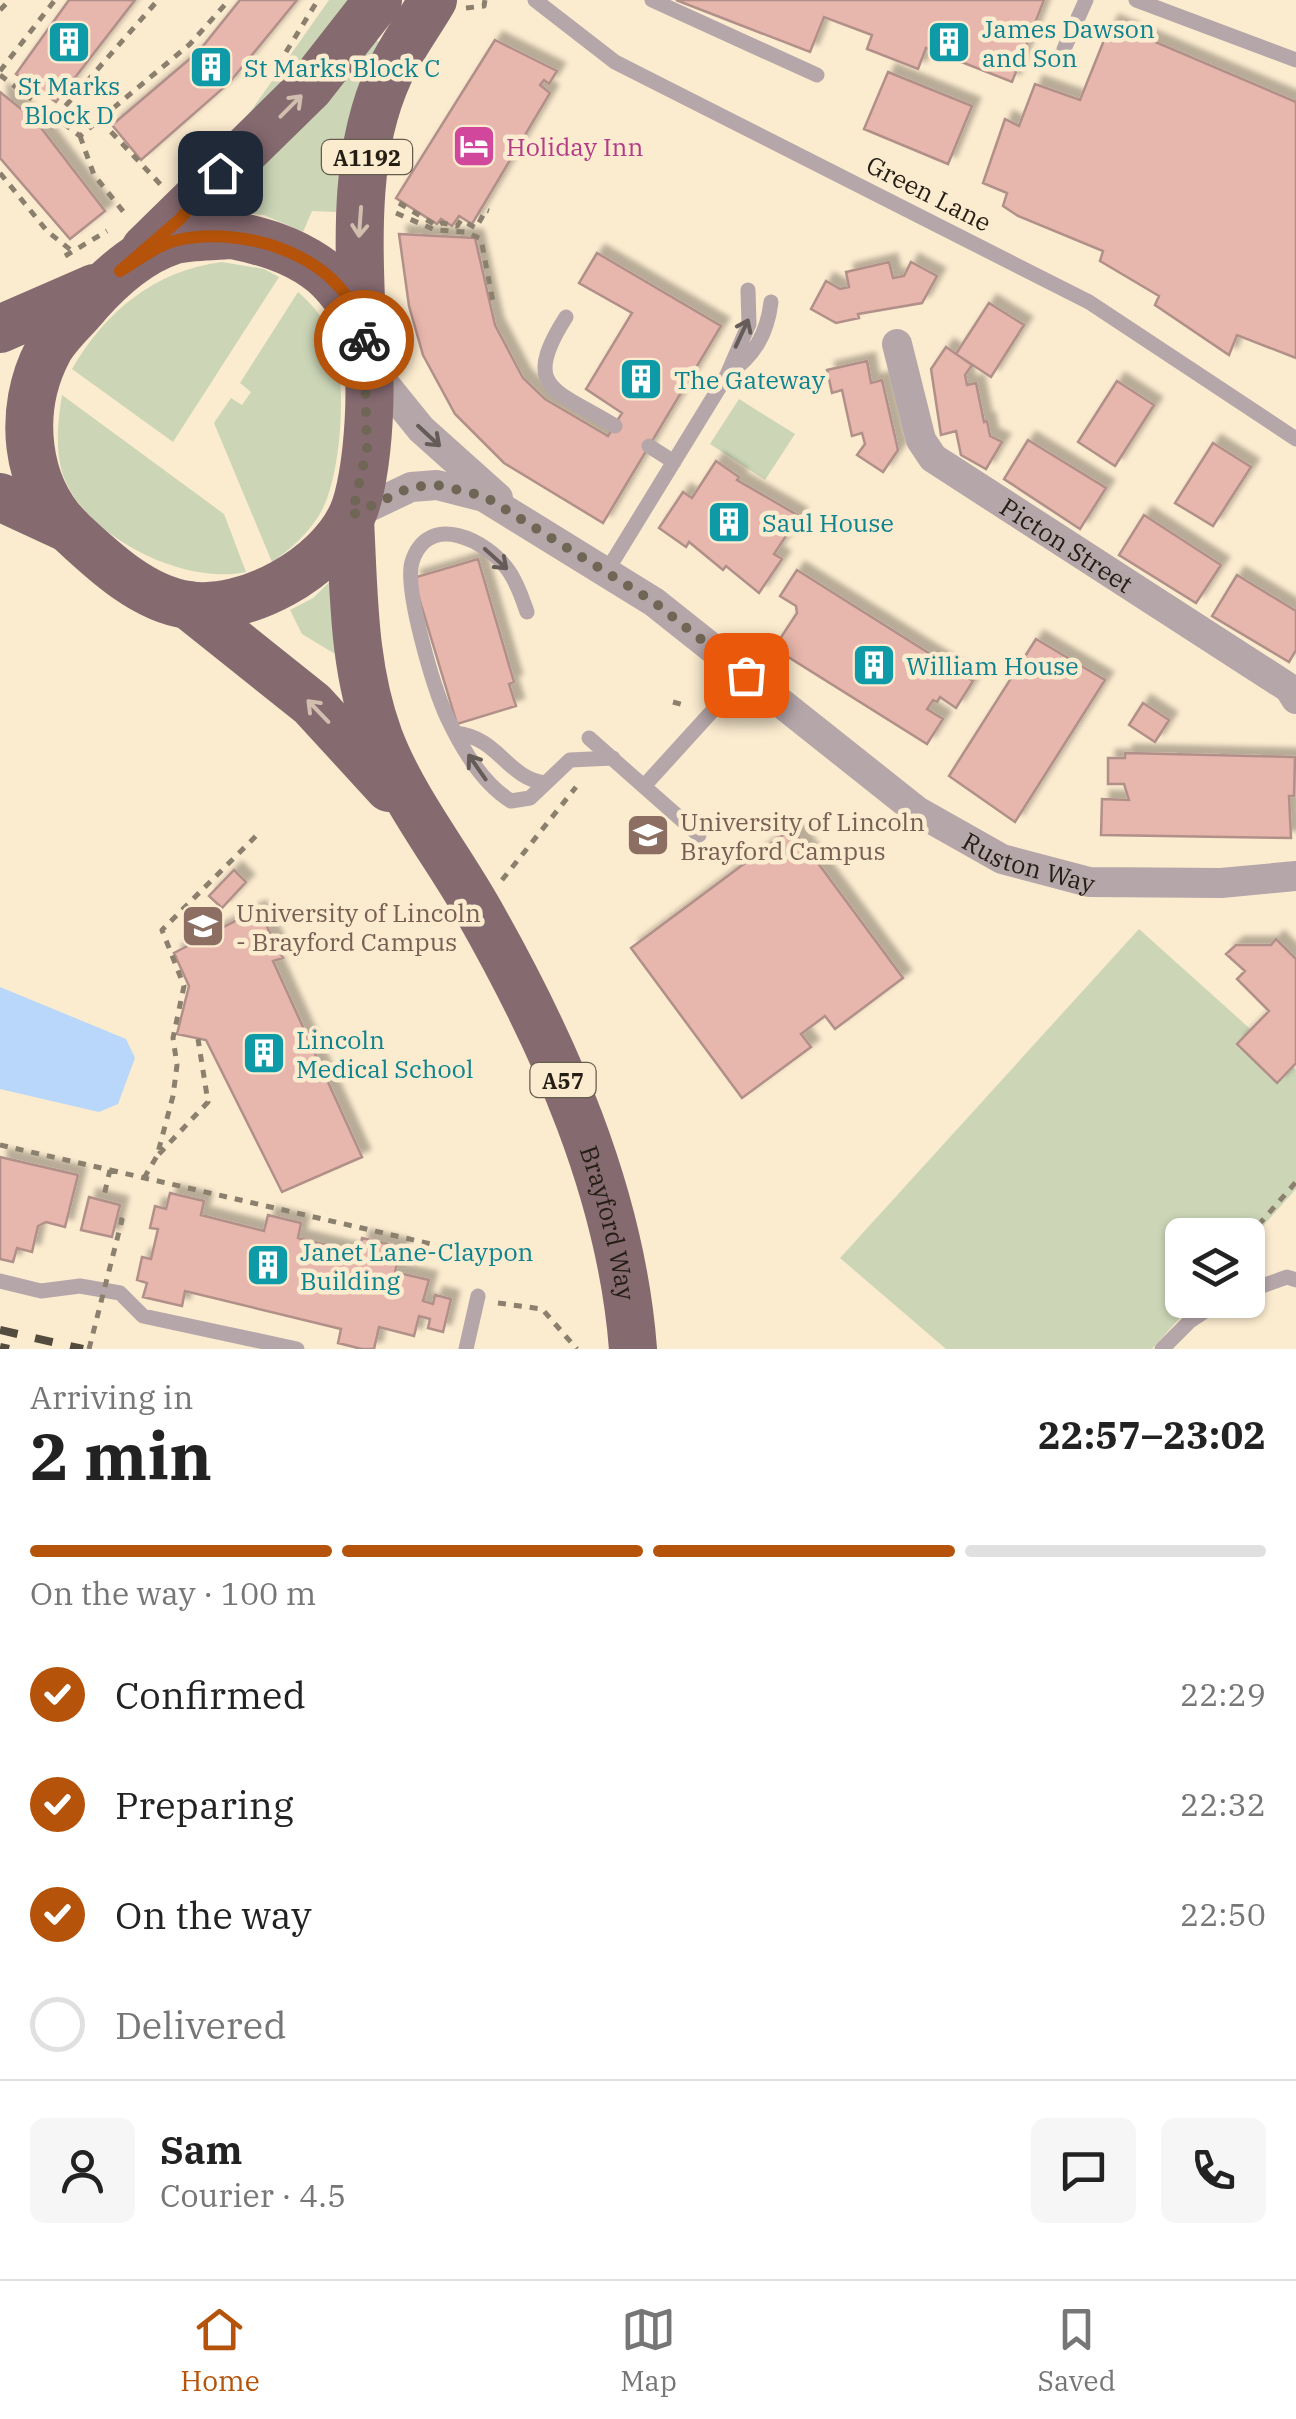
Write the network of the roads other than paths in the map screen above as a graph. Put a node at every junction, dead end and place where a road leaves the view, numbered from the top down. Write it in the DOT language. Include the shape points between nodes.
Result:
graph roads {
  1 [pos="378,0"];
  2 [pos="433,0"];
  3 [pos="535,0"];
  4 [pos="652,0"];
  5 [pos="1086,0"];
  6 [pos="1136,0"];
  7 [pos="1064,49"];
  8 [pos="1296,60"];
  9 [pos="817,75"];
  10 [pos="100,268"];
  11 [pos="748,290"];
  12 [pos="771,302"];
  13 [pos="566,316"];
  14 [pos="0,329"];
  15 [pos="897,344"];
  16 [pos="364,345"];
  17 [pos="727,375"];
  18 [pos="614,426"];
  19 [pos="1296,439"];
  20 [pos="649,446"];
  21 [pos="674,462"];
  22 [pos="0,497"];
  23 [pos="510,512"];
  24 [pos="351,517"];
  25 [pos="69,529"];
  26 [pos="605,574"];
  27 [pos="188,605"];
  28 [pos="527,612"];
  29 [pos="746,675"];
  30 [pos="1296,699"];
  31 [pos="456,733"];
  32 [pos="589,738"];
  33 [pos="613,758"];
  34 [pos="545,783"];
  35 [pos="646,785"];
  36 [pos="431,835"];
  37 [pos="699,835"];
  38 [pos="1296,876"];
  39 [pos="1296,1280"];
  40 [pos="0,1281"];
  41 [pos="1265,1285"];
  42 [pos="478,1296"];
  43 [pos="1195,1318"];
  44 [pos="297,1349"];
  45 [pos="466,1349"];
  46 [pos="633,1349"];
  47 [pos="1162,1349"];
  10 -- 1 [label="main road, one-way" via="180,219 310,87"];
  2 -- 16 [label="main road, A1192, one-way" via="388,75 368,148 358,229"];
  3 -- 19 [label="lane, Green Lane" via="615,62 1089,302"];
  4 -- 9 [label="lane"];
  5 -- 7 [label="lane"];
  6 -- 8 [label="lane"];
  10 -- 14 [label="main road"];
  10 -- 16 [label="main road" via="172,241 232,235 272,243 318,268"];
  10 -- 25 [label="main road" via="48,350 29,412 30,460"];
  17 -- 11 [label="lane, one-way" via="748,324"];
  12 -- 17 [label="lane" via="768,328 746,362"];
  13 -- 18 [label="lane" via="543,354 544,376 552,388"];
  15 -- 30 [label="street, Picton Street" via="921,440 933,458 1289,688"];
  16 -- 23 [label="street, Ruston Way, one-way" via="421,429"];
  16 -- 24 [label="main road" via="367,448"];
  17 -- 21 [label="lane"];
  20 -- 21 [label="lane"];
  21 -- 26 [label="lane"];
  22 -- 25 [label="main road"];
  23 -- 24 [label="street, Ruston Way" via="484,496 437,485 411,487"];
  23 -- 26 [label="street, Ruston Way"];
  24 -- 27 [label="main road" via="287,583 243,600"];
  24 -- 36 [label="main road, Brayford Way" via="359,673 380,740"];
  25 -- 27 [label="main road" via="114,570"];
  26 -- 29 [label="street, Ruston Way" via="654,602"];
  36 -- 27 [label="main road, Brayford Way, one-way" via="312,704"];
  31 -- 28 [label="lane, one-way" via="410,587 422,544 447,532 469,538 506,566"];
  29 -- 35 [label="lane"];
  29 -- 38 [label="street, Ruston Way" via="917,812 1002,859 1089,882"];
  31 -- 34 [label="lane" via="476,736 530,781"];
  34 -- 31 [label="lane, one-way" via="530,798 511,802 496,792"];
  32 -- 33 [label="lane"];
  33 -- 34 [label="lane" via="570,760"];
  33 -- 35 [label="lane"];
  35 -- 37 [label="lane"];
  36 -- 46 [label="main road, Brayford Way / A57" via="526,995 592,1150"];
  39 -- 41 [label="lane"];
  40 -- 44 [label="lane" via="41,1291 80,1286 120,1294 143,1316"];
  42 -- 45 [label="lane"];
  43 -- 47 [label="lane"];
}
